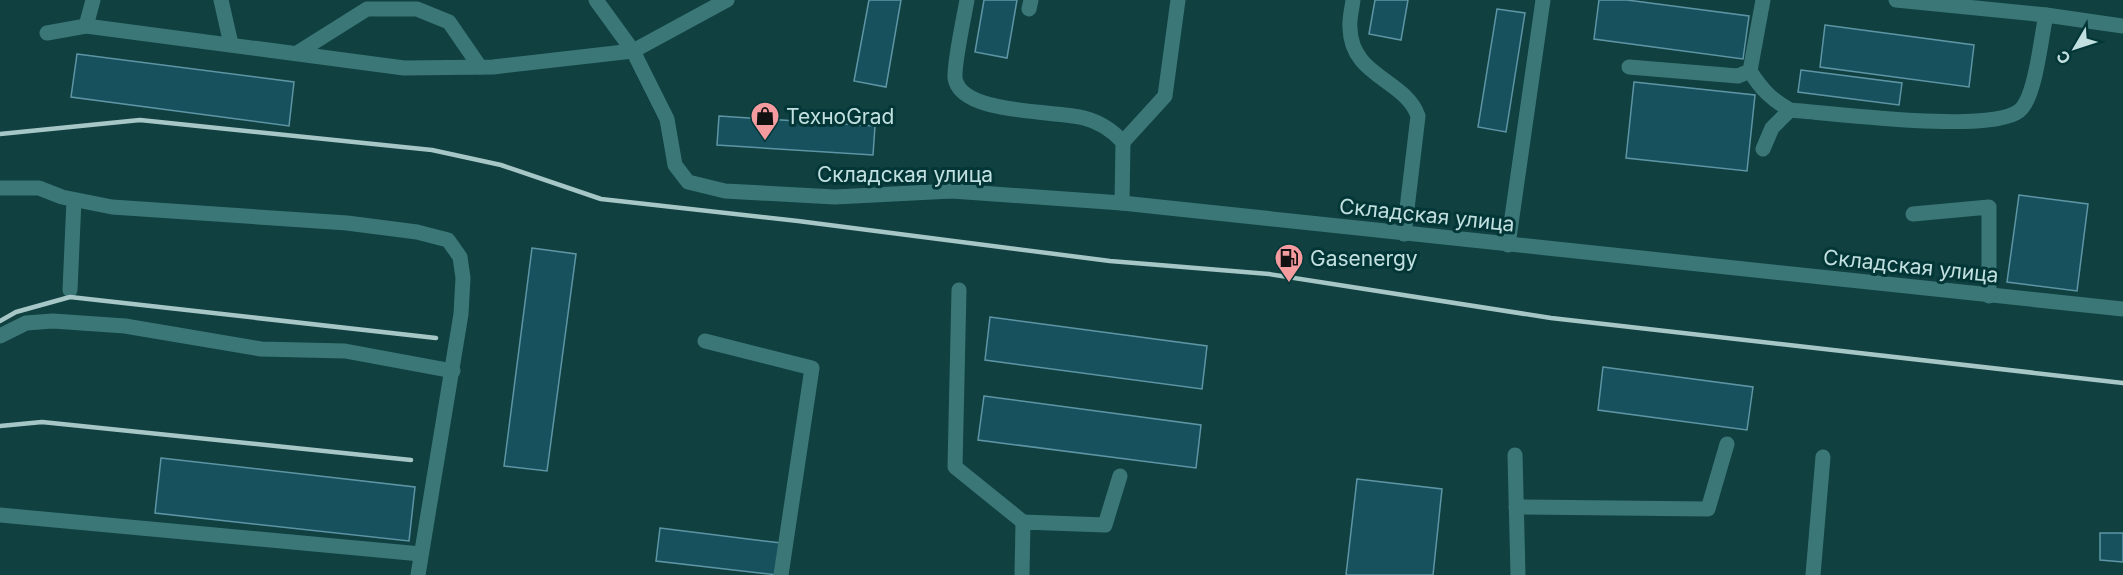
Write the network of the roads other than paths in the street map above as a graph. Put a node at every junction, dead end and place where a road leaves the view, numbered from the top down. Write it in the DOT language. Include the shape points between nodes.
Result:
graph roads {
  1 [pos="93,0"];
  2 [pos="220,0"];
  3 [pos="596,0"];
  4 [pos="727,0"];
  5 [pos="967,0"];
  6 [pos="1178,0"];
  7 [pos="1353,0"];
  8 [pos="1543,0"];
  9 [pos="1763,0"];
  10 [pos="1896,0"];
  11 [pos="2046,15"];
  12 [pos="86,26"];
  13 [pos="2123,26"];
  14 [pos="48,33"];
  15 [pos="231,44"];
  16 [pos="633,51"];
  17 [pos="297,53"];
  18 [pos="480,67"];
  19 [pos="1629,67"];
  20 [pos="1750,71"];
  21 [pos="1790,110"];
  22 [pos="1123,142"];
  23 [pos="1763,149"];
  24 [pos="0,188"];
  25 [pos="74,200"];
  26 [pos="1122,203"];
  27 [pos="1914,214"];
  28 [pos="1404,234"];
  29 [pos="1508,245"];
  30 [pos="70,290"];
  31 [pos="959,290"];
  32 [pos="1989,296"];
  33 [pos="2123,309"];
  34 [pos="0,336"];
  35 [pos="705,341"];
  36 [pos="453,371"];
  37 [pos="1727,444"];
  38 [pos="1515,455"];
  39 [pos="1823,457"];
  40 [pos="1120,476"];
  41 [pos="1516,507"];
  42 [pos="0,515"];
  43 [pos="1023,522"];
  44 [pos="422,554"];
  45 [pos="418,575"];
  46 [pos="782,575"];
  47 [pos="1022,575"];
  48 [pos="1518,575"];
  49 [pos="1813,575"];
  1 -- 12 [label="street"];
  2 -- 15 [label="street"];
  3 -- 16 [label="street, Складская улица"];
  4 -- 16 [label="street"];
  5 -- 22 [label="street" via="955,78 963,94 979,103 1084,118 1112,130"];
  6 -- 22 [label="street" via="1165,96"];
  7 -- 28 [label="street" via="1349,29 1358,54 1372,74 1414,104 1418,116"];
  8 -- 29 [label="street"];
  9 -- 20 [label="street"];
  10 -- 11 [label="street"];
  11 -- 13 [label="street"];
  11 -- 21 [label="street" via="2030,95 2019,111 1996,119 1946,121"];
  12 -- 14 [label="street"];
  12 -- 15 [label="street"];
  15 -- 17 [label="street"];
  16 -- 18 [label="street"];
  16 -- 26 [label="street, Складская улица" via="667,118 675,165 688,182 726,191 835,197 952,191"];
  17 -- 18 [label="street" via="404,68"];
  17 -- 18 [label="street" via="367,9 417,9 449,22"];
  19 -- 20 [label="street" via="1738,76"];
  20 -- 21 [label="street" via="1761,89"];
  21 -- 23 [label="street" via="1772,128"];
  22 -- 26 [label="street"];
  24 -- 25 [label="street" via="39,188"];
  25 -- 30 [label="street"];
  25 -- 36 [label="street" via="112,207 347,224 417,232 447,240 460,257 463,278"];
  26 -- 28 [label="street, Складская улица"];
  27 -- 32 [label="street" via="1989,207"];
  28 -- 29 [label="street, Складская улица"];
  29 -- 32 [label="street, Складская улица"];
  31 -- 43 [label="street" via="955,466"];
  32 -- 33 [label="street, Складская улица"];
  34 -- 36 [label="street" via="26,324 53,321 125,326 261,349 345,351"];
  35 -- 46 [label="street" via="812,368"];
  36 -- 44 [label="street"];
  37 -- 41 [label="street" via="1708,509"];
  38 -- 41 [label="street"];
  39 -- 49 [label="street"];
  40 -- 43 [label="street" via="1105,525"];
  41 -- 48 [label="street"];
  42 -- 44 [label="street"];
  43 -- 47 [label="street"];
  44 -- 45 [label="street"];
}
